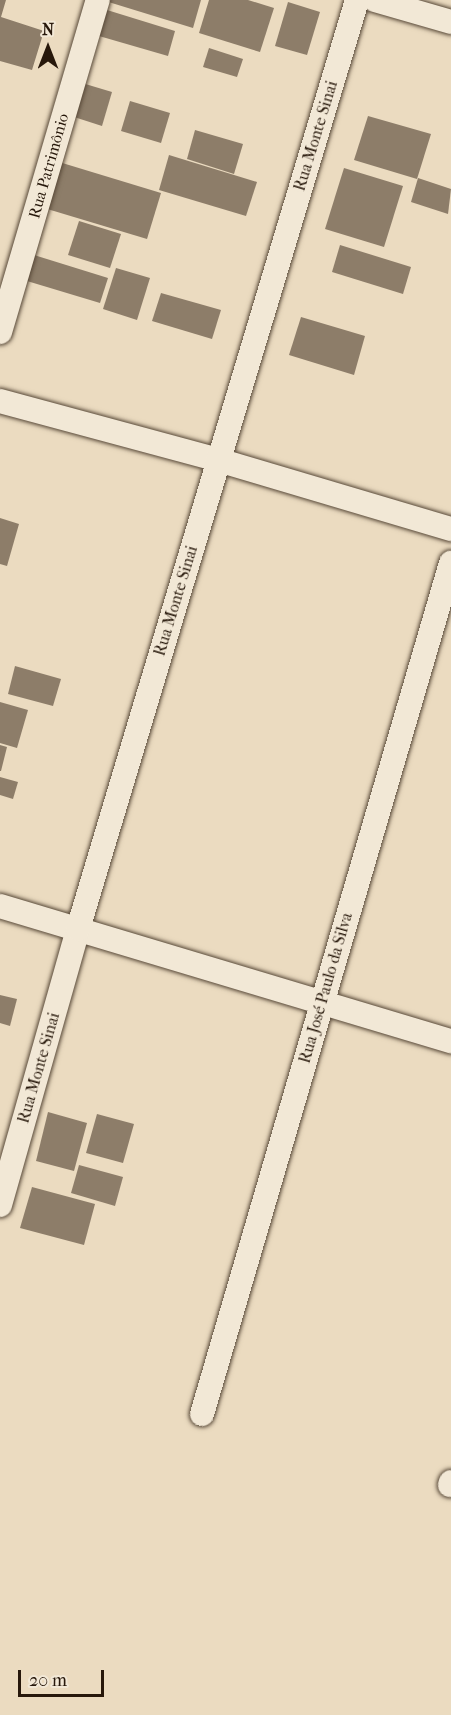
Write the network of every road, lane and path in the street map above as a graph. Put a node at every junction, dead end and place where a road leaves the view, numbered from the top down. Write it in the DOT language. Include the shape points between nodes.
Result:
graph roads {
  1 [pos="98,0"];
  2 [pos="357,0"];
  3 [pos="375,0"];
  4 [pos="451,22"];
  5 [pos="0,332"];
  6 [pos="0,401"];
  7 [pos="218,460"];
  8 [pos="451,529"];
  9 [pos="451,563"];
  10 [pos="0,906"];
  11 [pos="78,929"];
  12 [pos="322,1002"];
  13 [pos="451,1041"];
  14 [pos="0,1204"];
  15 [pos="202,1414"];
  1 -- 5 [label="street, Rua Patrimônio"];
  2 -- 7 [label="street, Rua Monte Sinai"];
  3 -- 4 [label="street"];
  6 -- 7 [label="street"];
  7 -- 8 [label="street"];
  7 -- 11 [label="street, Rua Monte Sinai"];
  9 -- 12 [label="street, Rua José Paulo da Silva"];
  10 -- 11 [label="street"];
  11 -- 12 [label="street"];
  11 -- 14 [label="street, Rua Monte Sinai"];
  12 -- 13 [label="street"];
  12 -- 15 [label="street, Rua José Paulo da Silva"];
}
